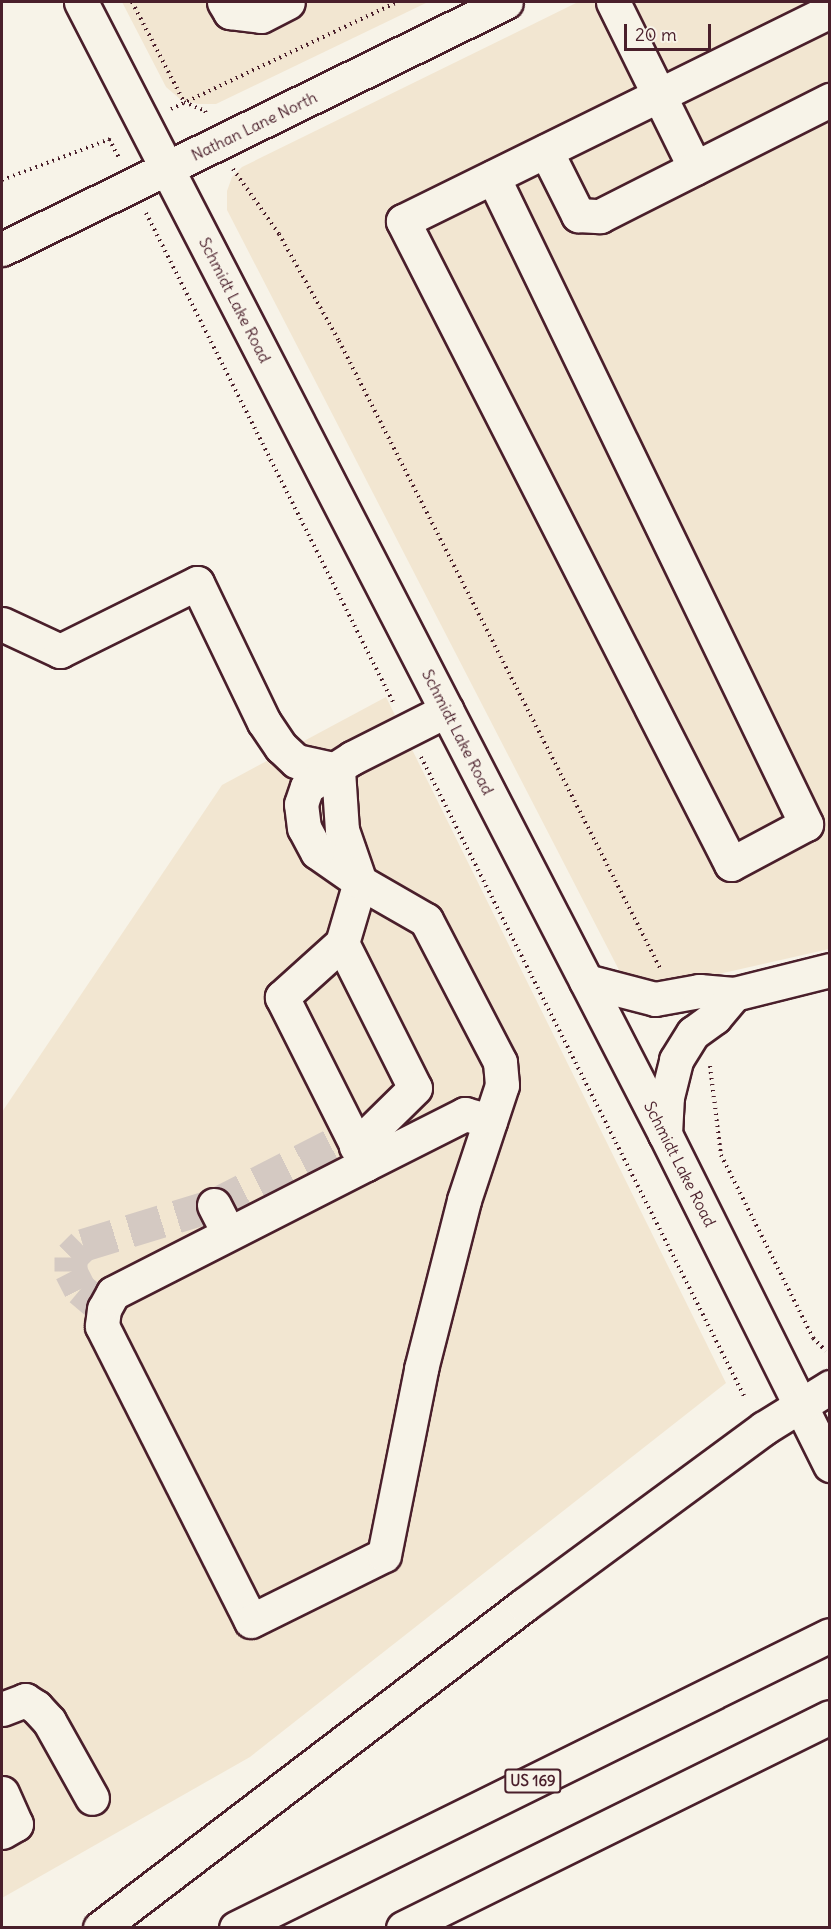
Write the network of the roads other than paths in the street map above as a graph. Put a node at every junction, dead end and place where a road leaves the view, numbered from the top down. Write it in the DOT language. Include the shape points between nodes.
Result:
graph roads {
  1 [pos="81,2"];
  2 [pos="224,2"];
  3 [pos="288,2"];
  4 [pos="506,2"];
  5 [pos="614,2"];
  6 [pos="830,11"];
  7 [pos="657,96"];
  8 [pos="830,100"];
  9 [pos="546,151"];
  10 [pos="695,168"];
  11 [pos="167,170"];
  12 [pos="493,177"];
  13 [pos="2,249"];
  14 [pos="2,624"];
  15 [pos="447,710"];
  16 [pos="338,770"];
  17 [pos="360,882"];
  18 [pos="342,943"];
  19 [pos="830,970"];
  20 [pos="586,981"];
  21 [pos="734,994"];
  22 [pos="490,1121"];
  23 [pos="664,1134"];
  24 [pos="361,1155"];
  25 [pos="830,1387"];
  26 [pos="800,1402"];
  27 [pos="830,1465"];
  28 [pos="830,1635"];
  29 [pos="2,1709"];
  30 [pos="830,1717"];
  31 [pos="2,1793"];
  32 [pos="92,1798"];
  33 [pos="2,1832"];
  34 [pos="100,1928"];
  35 [pos="236,1928"];
  36 [pos="403,1928"];
  1 -- 11 [label="main road, Schmidt Lake Road"];
  2 -- 3 [label="main road" via="230,12 261,16"];
  4 -- 11 [label="main road, Nathan Lane North"];
  5 -- 7 [label="main road"];
  6 -- 7 [label="main road"];
  7 -- 9 [label="main road"];
  7 -- 10 [label="main road"];
  8 -- 10 [label="main road"];
  9 -- 10 [label="main road" via="579,214 600,216"];
  9 -- 12 [label="main road"];
  11 -- 13 [label="main road, Nathan Lane North"];
  11 -- 15 [label="main road, Schmidt Lake Road"];
  12 -- 12 [label="main road" via="806,824 731,864 404,221"];
  14 -- 16 [label="main road" via="60,651 197,583 264,722 282,747 296,761"];
  15 -- 16 [label="main road" via="352,758"];
  15 -- 20 [label="main road, Schmidt Lake Road"];
  16 -- 17 [label="main road" via="307,787 301,804 304,828 317,852"];
  17 -- 18 [label="main road"];
  17 -- 22 [label="main road" via="426,920 500,1062 502,1085"];
  18 -- 24 [label="main road" via="415,1088"];
  18 -- 24 [label="main road" via="282,997"];
  19 -- 21 [label="main road"];
  20 -- 21 [label="main road" via="655,999 699,991"];
  20 -- 23 [label="main road, Schmidt Lake Road"];
  21 -- 23 [label="main road" via="693,1033 676,1060"];
  22 -- 24 [label="main road" via="465,1114"];
  22 -- 24 [label="main road" via="464,1200 422,1369 384,1555 251,1621 102,1326 104,1309 112,1293 220,1218"];
  23 -- 26 [label="main road, Schmidt Lake Road"];
  25 -- 26 [label="main road"];
  26 -- 27 [label="main road, Schmidt Lake Road"];
  26 -- 34 [label="main road" via="524,1605"];
  28 -- 35 [label="main road, US 169"];
  29 -- 32 [label="main road" via="25,1700 36,1707"];
  30 -- 36 [label="main road"];
  31 -- 33 [label="main road" via="16,1824"];
}
